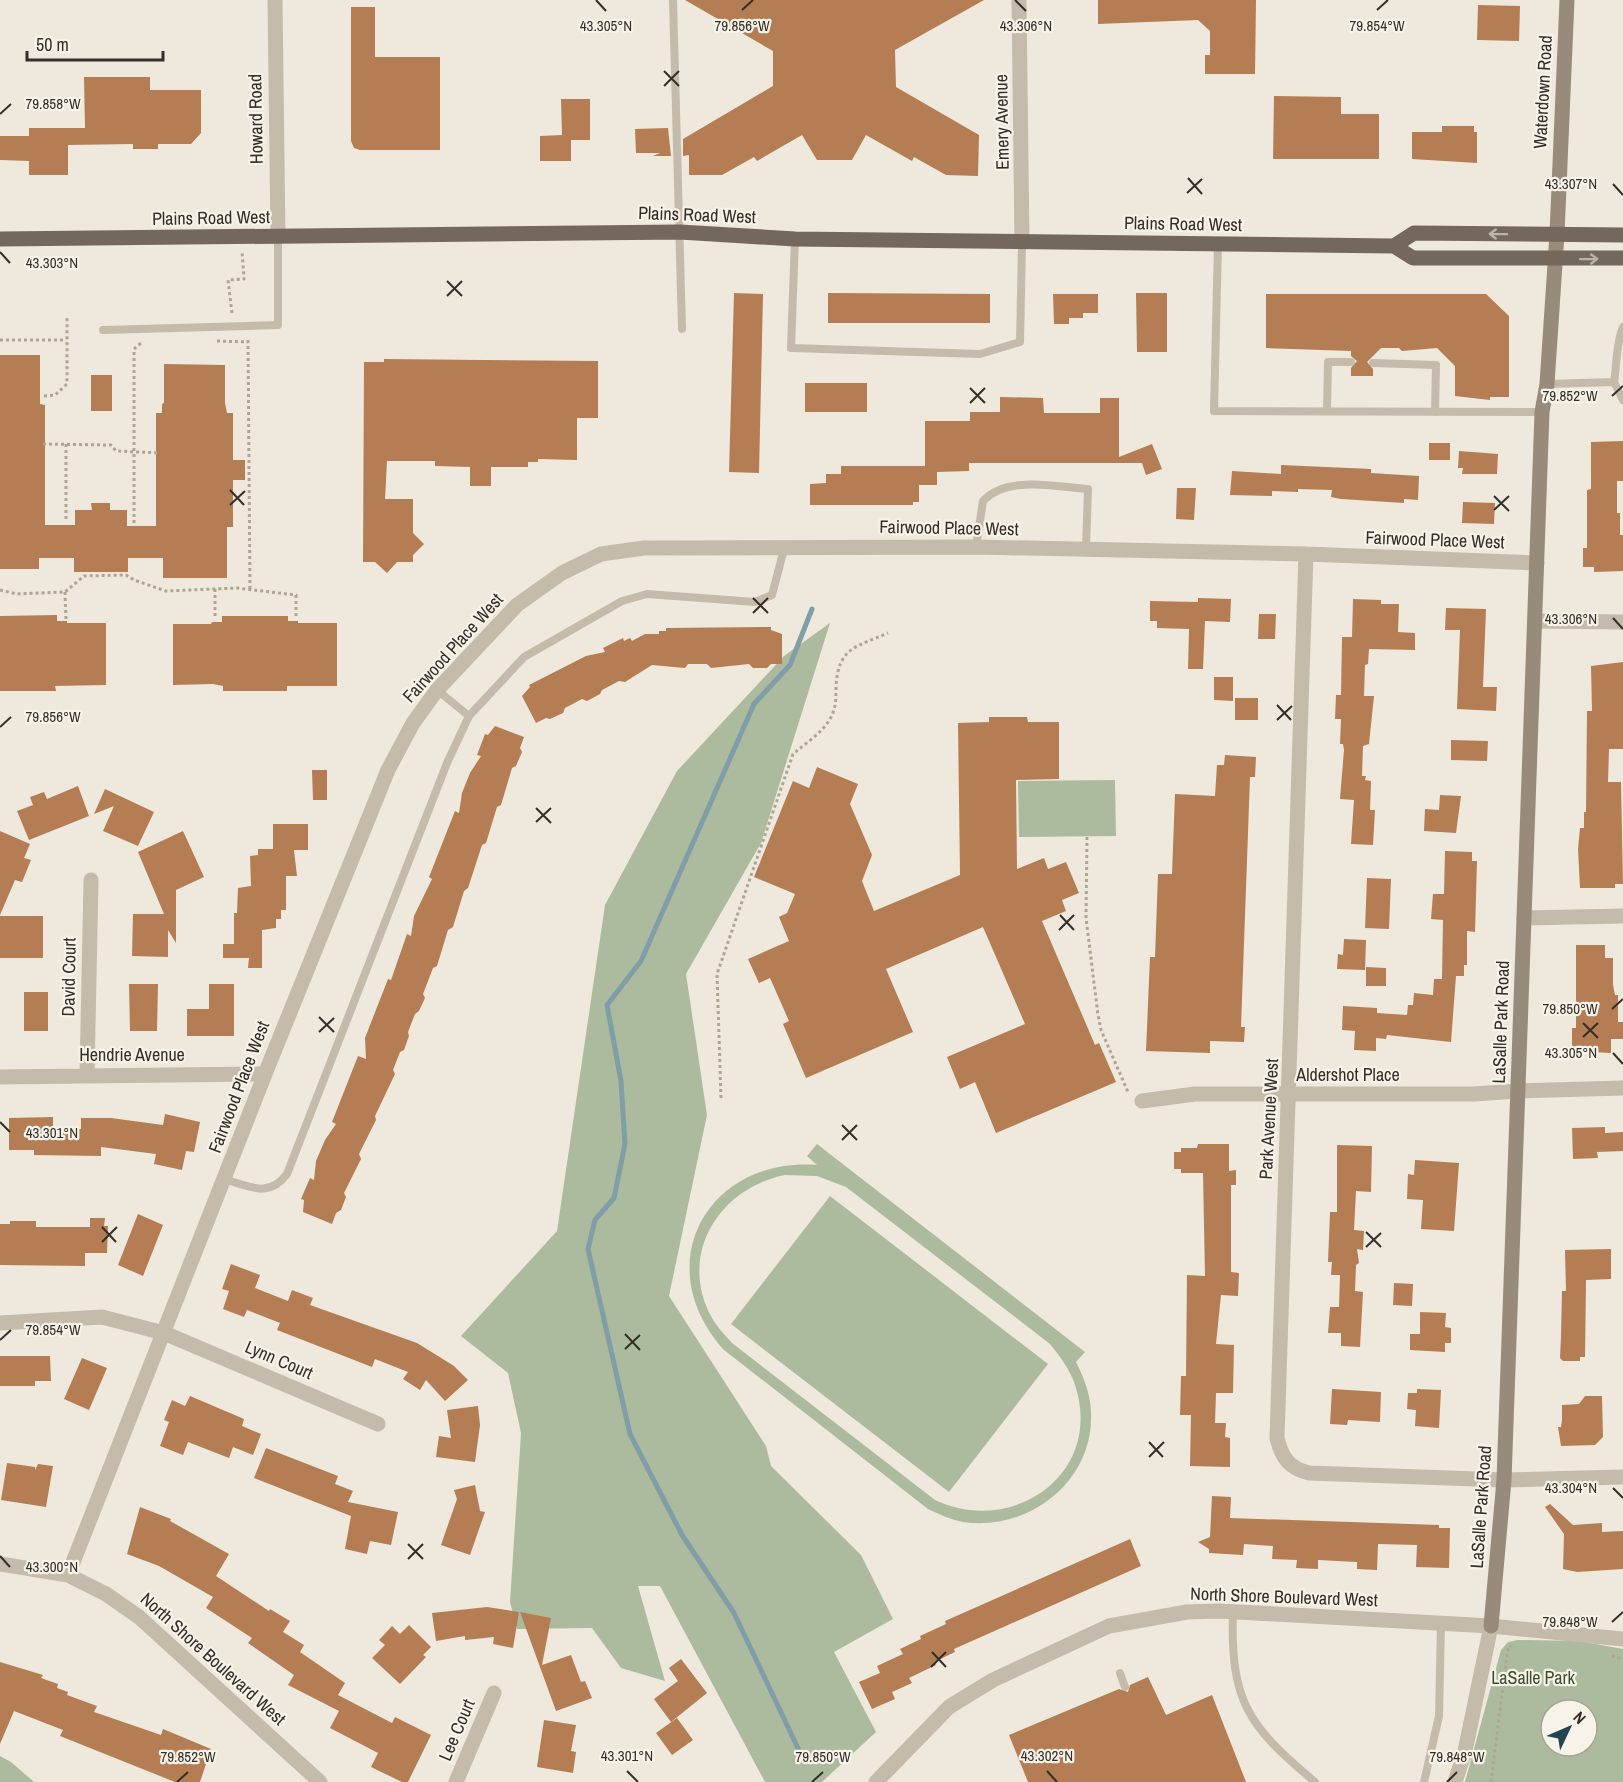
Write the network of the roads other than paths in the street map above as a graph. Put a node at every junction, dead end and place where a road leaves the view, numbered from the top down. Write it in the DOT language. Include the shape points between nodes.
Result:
graph roads {
  1 [pos="274,0"];
  2 [pos="673,0"];
  3 [pos="1019,0"];
  4 [pos="1567,0"];
  5 [pos="680,232"];
  6 [pos="1557,234"];
  7 [pos="1623,235"];
  8 [pos="278,237"];
  9 [pos="795,238"];
  10 [pos="0,239"];
  11 [pos="1022,243"];
  12 [pos="1218,244"];
  13 [pos="1394,246"];
  14 [pos="1623,258"];
  15 [pos="1554,259"];
  16 [pos="1623,327"];
  17 [pos="682,329"];
  18 [pos="103,330"];
  19 [pos="1351,362"];
  20 [pos="1373,363"];
  21 [pos="1614,382"];
  22 [pos="1547,384"];
  23 [pos="1623,400"];
  24 [pos="1327,411"];
  25 [pos="1436,412"];
  26 [pos="1542,412"];
  27 [pos="976,547"];
  28 [pos="784,549"];
  29 [pos="1086,549"];
  30 [pos="1306,554"];
  31 [pos="1537,563"];
  32 [pos="1535,621"];
  33 [pos="1623,622"];
  34 [pos="437,690"];
  35 [pos="469,716"];
  36 [pos="91,880"];
  37 [pos="1623,916"];
  38 [pos="1524,918"];
  39 [pos="265,1074"];
  40 [pos="87,1075"];
  41 [pos="0,1077"];
  42 [pos="1623,1088"];
  43 [pos="1518,1091"];
  44 [pos="1290,1095"];
  45 [pos="1137,1101"];
  46 [pos="223,1179"];
  47 [pos="0,1323"];
  48 [pos="164,1333"];
  49 [pos="378,1424"];
  50 [pos="1623,1477"];
  51 [pos="1504,1480"];
  52 [pos="0,1564"];
  53 [pos="68,1575"];
  54 [pos="1233,1612"];
  55 [pos="1441,1623"];
  56 [pos="1491,1626"];
  57 [pos="1623,1639"];
  58 [pos="1120,1673"];
  59 [pos="1125,1687"];
  60 [pos="494,1693"];
  61 [pos="320,1782"];
  62 [pos="456,1782"];
  63 [pos="876,1782"];
  64 [pos="1315,1782"];
  65 [pos="1424,1782"];
  66 [pos="1455,1782"];
  1 -- 8 [label="street, Howard Road"];
  2 -- 5 [label="lane"];
  3 -- 11 [label="street, Emery Avenue"];
  4 -- 6 [label="main road, Waterdown Road"];
  5 -- 8 [label="main road, Plains Road West"];
  5 -- 9 [label="main road, Plains Road West"];
  5 -- 17 [label="lane"];
  6 -- 7 [label="main road, Plains Road West"];
  6 -- 13 [label="main road, Plains Road West, one-way" via="1413,233"];
  6 -- 15 [label="main road, Waterdown Road"];
  8 -- 10 [label="main road, Plains Road West"];
  8 -- 18 [label="lane" via="278,326"];
  9 -- 11 [label="main road, Plains Road West"];
  9 -- 11 [label="lane" via="791,348 980,354 1020,342"];
  11 -- 12 [label="main road, Plains Road West"];
  12 -- 13 [label="main road, Plains Road West"];
  12 -- 24 [label="lane" via="1214,411"];
  13 -- 15 [label="main road, Plains Road West" via="1413,258"];
  15 -- 14 [label="main road, Plains Road West, one-way"];
  15 -- 22 [label="main road, LaSalle Park Road"];
  16 -- 21 [label="lane"];
  19 -- 24 [label="lane" via="1328,362"];
  20 -- 25 [label="lane" via="1436,365"];
  21 -- 22 [label="lane"];
  21 -- 23 [label="lane"];
  22 -- 26 [label="main road, LaSalle Park Road"];
  24 -- 25 [label="lane"];
  25 -- 26 [label="lane"];
  26 -- 31 [label="main road, LaSalle Park Road"];
  27 -- 28 [label="street, Fairwood Place West"];
  27 -- 29 [label="street, Fairwood Place West"];
  27 -- 29 [label="lane" via="983,501 998,489 1011,486 1088,489"];
  28 -- 34 [label="street, Fairwood Place West" via="644,548 601,554 562,573 517,605"];
  28 -- 35 [label="lane" via="772,594 755,602 647,594 622,601 524,657"];
  29 -- 30 [label="street, Fairwood Place West"];
  30 -- 31 [label="street, Fairwood Place West"];
  30 -- 44 [label="street, Park Avenue West"];
  31 -- 32 [label="main road, LaSalle Park Road"];
  32 -- 33 [label="street"];
  32 -- 38 [label="main road, LaSalle Park Road"];
  34 -- 35 [label="lane"];
  34 -- 39 [label="street, Fairwood Place West" via="412,723 388,770"];
  35 -- 46 [label="lane" via="287,1174 278,1185 266,1190"];
  36 -- 40 [label="street, David Court"];
  37 -- 38 [label="street"];
  38 -- 43 [label="main road, LaSalle Park Road"];
  39 -- 40 [label="street, Hendrie Avenue"];
  39 -- 46 [label="street, Fairwood Place West"];
  40 -- 41 [label="street, Hendrie Avenue"];
  42 -- 43 [label="street, Aldershot Place"];
  43 -- 44 [label="street, Aldershot Place"];
  43 -- 51 [label="main road, LaSalle Park Road"];
  44 -- 45 [label="street, Aldershot Place" via="1195,1094"];
  44 -- 51 [label="street, Park Avenue West" via="1277,1438 1287,1463 1310,1473"];
  46 -- 48 [label="street, Fairwood Place West"];
  47 -- 48 [label="street, Lynn Court" via="102,1317"];
  48 -- 49 [label="street, Lynn Court"];
  48 -- 53 [label="street, Fairwood Place West"];
  50 -- 51 [label="street, Park Avenue West"];
  51 -- 56 [label="main road, LaSalle Park Road"];
  52 -- 53 [label="street, North Shore Boulevard West"];
  53 -- 61 [label="street, North Shore Boulevard West" via="139,1617"];
  54 -- 55 [label="street, North Shore Boulevard West"];
  54 -- 63 [label="street, North Shore Boulevard West" via="1187,1612 1108,1626 1030,1662 949,1707"];
  54 -- 64 [label="lane" via="1232,1644 1241,1698 1259,1729"];
  55 -- 56 [label="street, North Shore Boulevard West"];
  55 -- 65 [label="lane" via="1439,1716"];
  56 -- 57 [label="street, North Shore Boulevard West"];
  56 -- 66 [label="street, LaSalle Park Road"];
  58 -- 59 [label="lane"];
  60 -- 62 [label="street, Lee Court"];
}
